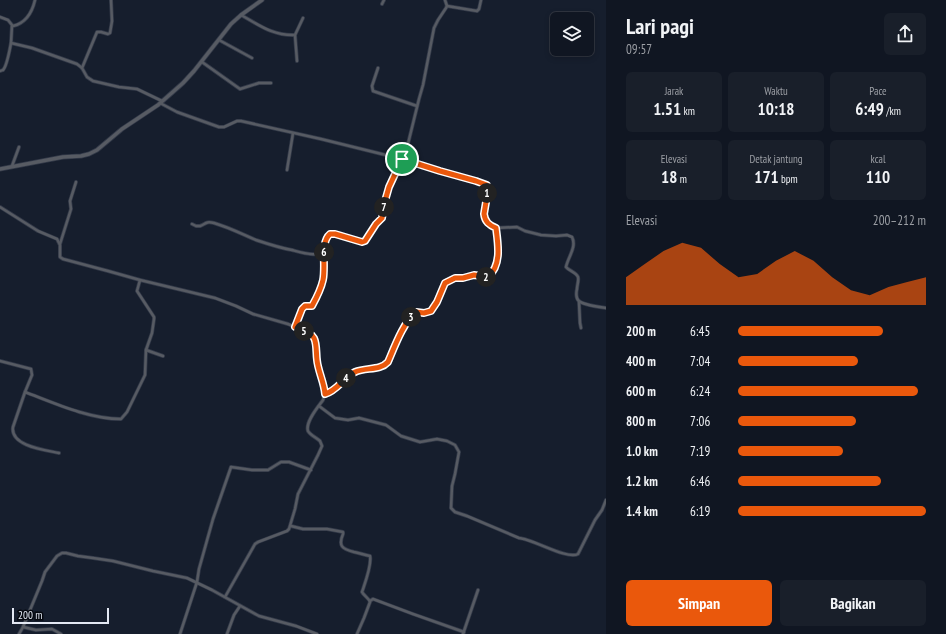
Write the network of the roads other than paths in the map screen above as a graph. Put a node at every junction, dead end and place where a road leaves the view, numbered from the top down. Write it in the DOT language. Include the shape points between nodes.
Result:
graph roads {
  1 [pos="35,0"];
  2 [pos="111,0"];
  3 [pos="262,0"];
  4 [pos="384,0"];
  5 [pos="445,0"];
  6 [pos="481,0"];
  7 [pos="382,4"];
  8 [pos="447,6"];
  9 [pos="241,15"];
  10 [pos="0,17"];
  11 [pos="304,18"];
  12 [pos="13,26"];
  13 [pos="295,35"];
  14 [pos="219,40"];
  15 [pos="11,43"];
  16 [pos="252,58"];
  17 [pos="297,61"];
  18 [pos="202,62"];
  19 [pos="82,68"];
  20 [pos="378,68"];
  21 [pos="1,71"];
  22 [pos="0,74"];
  23 [pos="271,83"];
  24 [pos="161,102"];
  25 [pos="417,106"];
  26 [pos="293,133"];
  27 [pos="19,147"];
  28 [pos="403,160"];
  29 [pos="12,166"];
  30 [pos="0,169"];
  31 [pos="287,170"];
  32 [pos="76,182"];
  33 [pos="0,207"];
  34 [pos="192,224"];
  35 [pos="496,228"];
  36 [pos="60,244"];
  37 [pos="325,244"];
  38 [pos="140,280"];
  39 [pos="579,301"];
  40 [pos="606,308"];
  41 [pos="295,327"];
  42 [pos="581,328"];
  43 [pos="146,350"];
  44 [pos="163,356"];
  45 [pos="0,361"];
  46 [pos="24,392"];
  47 [pos="325,394"];
  48 [pos="319,406"];
  49 [pos="59,452"];
  50 [pos="311,470"];
  51 [pos="606,500"];
  52 [pos="291,526"];
  53 [pos="197,582"];
  54 [pos="478,590"];
  55 [pos="225,597"];
  56 [pos="370,600"];
  57 [pos="240,606"];
  58 [pos="22,627"];
  59 [pos="464,633"];
  60 [pos="18,634"];
  61 [pos="61,634"];
  62 [pos="180,634"];
  63 [pos="226,634"];
  64 [pos="317,634"];
  65 [pos="357,634"];
  1 -- 12 [label="street" via="26,20"];
  2 -- 19 [label="street" via="110,33 97,32"];
  3 -- 9 [label="street"];
  4 -- 7 [label="street"];
  5 -- 8 [label="street"];
  6 -- 8 [label="street" via="477,11"];
  8 -- 25 [label="street" via="434,28"];
  9 -- 13 [label="street" via="267,30"];
  9 -- 14 [label="street"];
  10 -- 12 [label="street" via="10,21"];
  11 -- 13 [label="street"];
  12 -- 15 [label="street"];
  13 -- 17 [label="street"];
  14 -- 16 [label="street"];
  14 -- 18 [label="street"];
  15 -- 19 [label="street" via="32,48"];
  15 -- 21 [label="street" via="5,67"];
  18 -- 23 [label="street" via="240,89 259,82"];
  18 -- 24 [label="street"];
  19 -- 24 [label="street" via="93,81 137,89"];
  20 -- 25 [label="street" via="372,86 373,91"];
  21 -- 22 [label="street"];
  24 -- 26 [label="street" via="177,112 216,126 224,127 240,121"];
  24 -- 29 [label="street" via="94,151 81,156"];
  25 -- 28 [label="street"];
  26 -- 28 [label="street"];
  26 -- 31 [label="street"];
  27 -- 29 [label="street"];
  28 -- 35 [label="street" via="486,184 488,190 484,217"];
  28 -- 37 [label="street" via="389,187 382,218 365,241 331,233"];
  29 -- 30 [label="street"];
  32 -- 36 [label="street" via="70,201 71,211"];
  33 -- 36 [label="street" via="38,232 57,239"];
  34 -- 37 [label="street" via="200,226 209,222 214,223 285,249 307,254 319,253"];
  35 -- 39 [label="street" via="517,227 541,235 572,237 573,248 566,268 578,278"];
  35 -- 47 [label="street" via="498,260 490,276 474,275 455,278 445,283 431,311 416,312 410,319 385,365 356,372"];
  36 -- 38 [label="street" via="62,258"];
  37 -- 41 [label="street" via="321,289 312,306 305,306 302,309"];
  38 -- 41 [label="street" via="215,298 253,314"];
  38 -- 43 [label="street" via="137,291 154,318"];
  39 -- 40 [label="street"];
  39 -- 42 [label="street"];
  41 -- 47 [label="street" via="309,333 315,340 317,362"];
  43 -- 44 [label="street"];
  43 -- 46 [label="street" via="146,375 121,419 104,418 70,409"];
  45 -- 46 [label="street" via="31,369 32,375"];
  46 -- 49 [label="street" via="12,427 14,436 26,445"];
  47 -- 48 [label="street"];
  48 -- 50 [label="street" via="309,420 308,427 309,433 320,441 321,445"];
  48 -- 51 [label="street" via="335,418 359,418 386,425 401,436 420,442 437,439 455,445 459,452 452,486 451,508 455,512 554,550 578,554"];
  50 -- 52 [label="street" via="298,494"];
  50 -- 53 [label="street" via="289,462 280,462 268,470 231,467 213,519"];
  52 -- 55 [label="street" via="287,531 255,544"];
  52 -- 56 [label="street" via="343,532 341,544 345,550 370,556 362,592"];
  53 -- 55 [label="street"];
  53 -- 58 [label="street" via="118,562 59,554 45,572"];
  53 -- 62 [label="street"];
  54 -- 59 [label="street"];
  55 -- 57 [label="street"];
  56 -- 59 [label="street"];
  56 -- 65 [label="street"];
  57 -- 63 [label="street"];
  57 -- 64 [label="street" via="264,618"];
  58 -- 60 [label="street"];
  58 -- 61 [label="street" via="36,630 52,629"];
}
